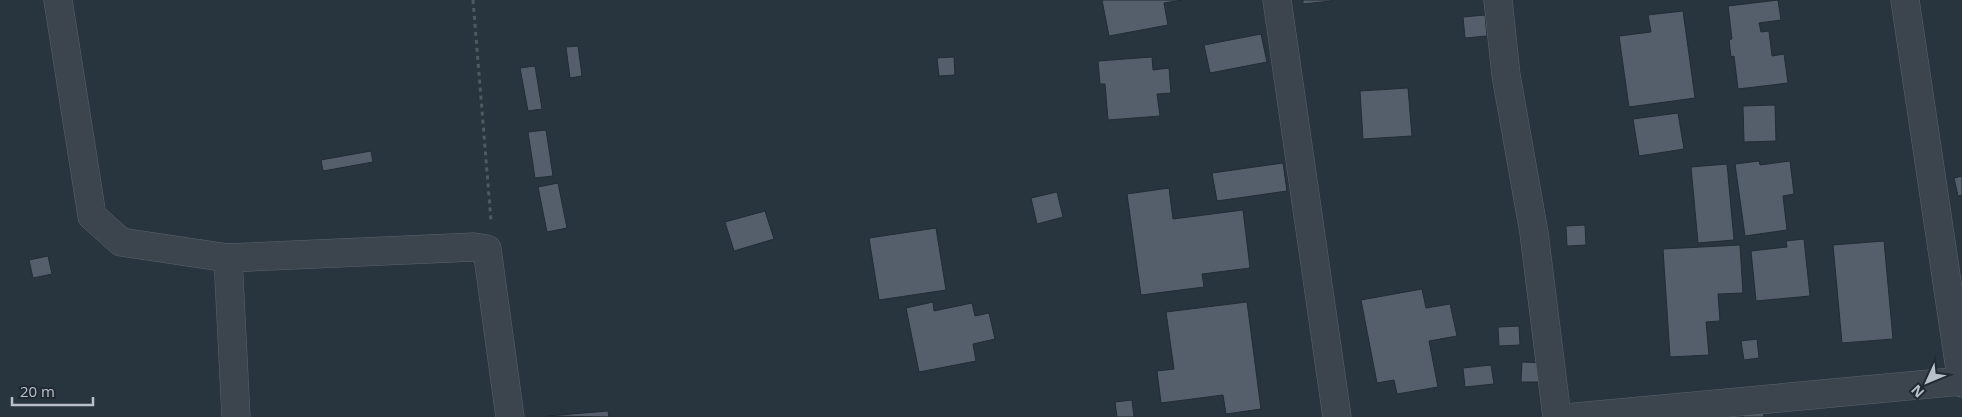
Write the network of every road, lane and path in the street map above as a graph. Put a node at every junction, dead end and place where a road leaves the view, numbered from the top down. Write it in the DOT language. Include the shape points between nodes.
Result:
graph roads {
  1 [pos="58,0"];
  2 [pos="473,0"];
  3 [pos="1277,0"];
  4 [pos="1498,0"];
  5 [pos="1905,0"];
  6 [pos="487,249"];
  7 [pos="228,258"];
  8 [pos="1962,382"];
  9 [pos="236,417"];
  10 [pos="510,417"];
  11 [pos="1337,417"];
  12 [pos="1557,417"];
  13 [pos="1576,417"];
  1 -- 7 [label="street" via="92,216 121,242"];
  2 -- 6 [label="path" via="492,216"];
  3 -- 11 [label="street"];
  4 -- 12 [label="street" via="1506,75 1534,233"];
  5 -- 8 [label="street"];
  6 -- 7 [label="street"];
  6 -- 10 [label="street"];
  7 -- 9 [label="street"];
  8 -- 13 [label="street"];
}
